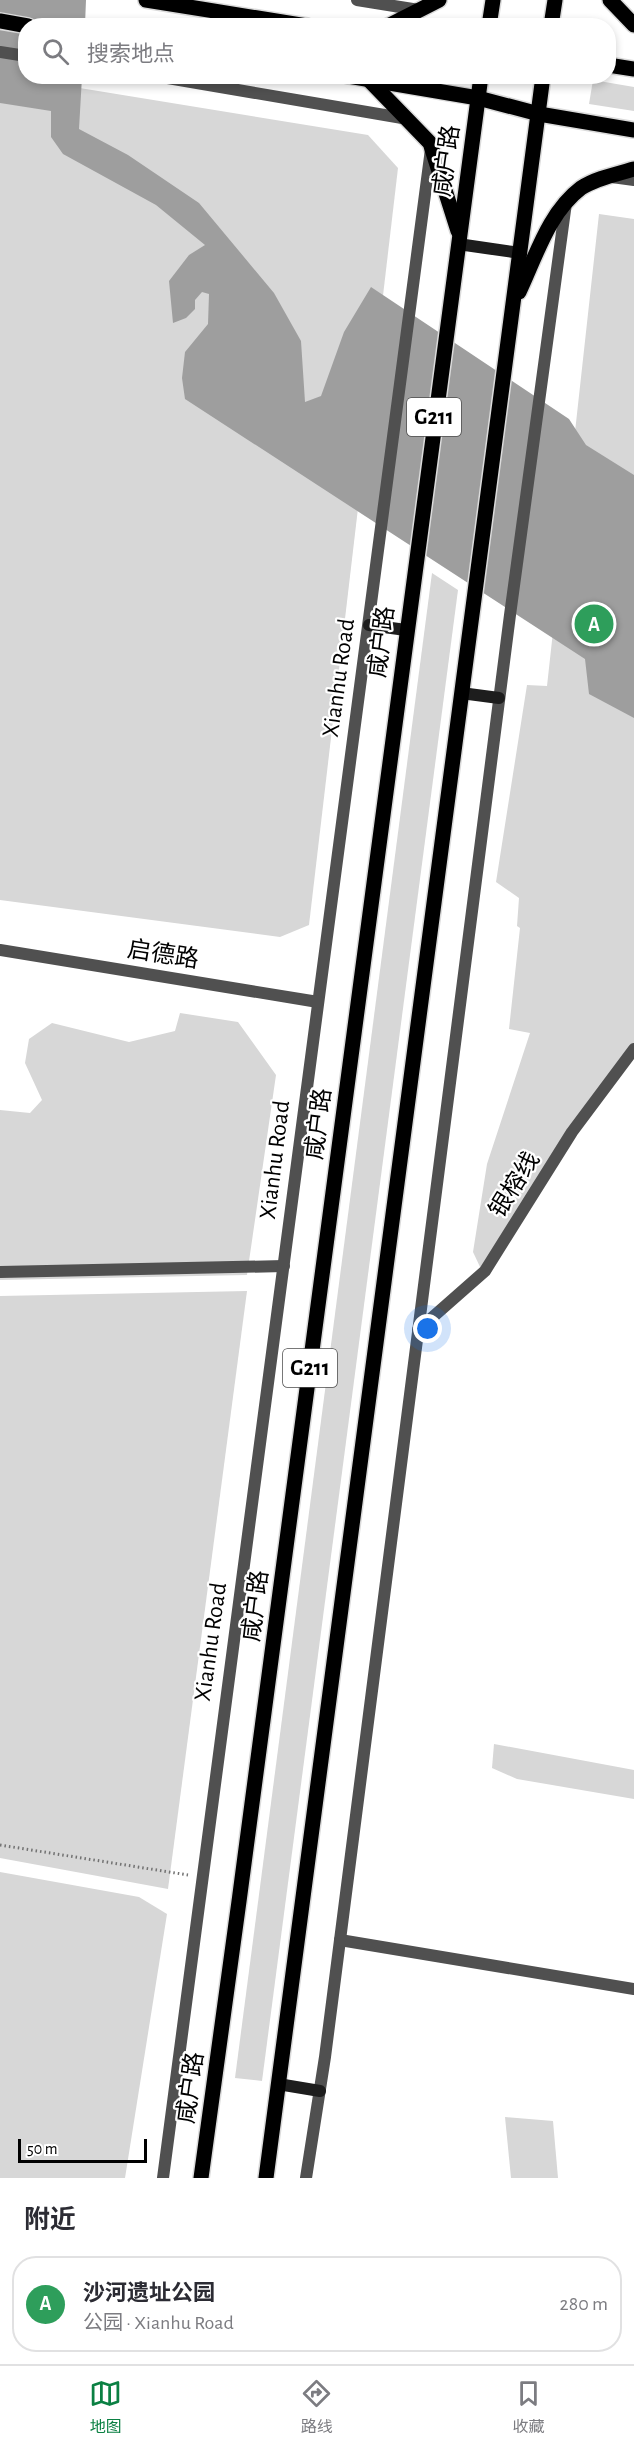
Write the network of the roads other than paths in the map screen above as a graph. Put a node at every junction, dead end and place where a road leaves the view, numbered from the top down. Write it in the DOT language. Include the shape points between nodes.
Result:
graph roads {
  1 [pos="146,0"];
  2 [pos="357,0"];
  3 [pos="439,0"];
  4 [pos="494,0"];
  5 [pos="555,0"];
  6 [pos="610,0"];
  7 [pos="419,10"];
  8 [pos="258,18"];
  9 [pos="404,18"];
  10 [pos="491,18"];
  11 [pos="552,18"];
  12 [pos="631,20"];
  13 [pos="0,21"];
  14 [pos="18,24"];
  15 [pos="0,52"];
  16 [pos="18,55"];
  17 [pos="616,66"];
  18 [pos="634,69"];
  19 [pos="203,84"];
  20 [pos="373,84"];
  21 [pos="393,84"];
  22 [pos="480,84"];
  23 [pos="542,84"];
  24 [pos="478,98"];
  25 [pos="538,114"];
  26 [pos="408,119"];
  27 [pos="634,130"];
  28 [pos="431,148"];
  29 [pos="634,169"];
  30 [pos="608,176"];
  31 [pos="634,180"];
  32 [pos="566,203"];
  33 [pos="459,239"];
  34 [pos="520,253"];
  35 [pos="513,305"];
  36 [pos="369,625"];
  37 [pos="406,630"];
  38 [pos="461,693"];
  39 [pos="499,698"];
  40 [pos="0,950"];
  41 [pos="318,1002"];
  42 [pos="634,1049"];
  43 [pos="284,1266"];
  44 [pos="0,1272"];
  45 [pos="418,1330"];
  46 [pos="340,1940"];
  47 [pos="634,1989"];
  48 [pos="278,2084"];
  49 [pos="320,2091"];
  50 [pos="163,2178"];
  51 [pos="201,2178"];
  52 [pos="266,2178"];
  53 [pos="306,2178"];
  1 -- 8 [label="main road"];
  2 -- 7 [label="street"];
  3 -- 7 [label="main road"];
  4 -- 10 [label="main road"];
  5 -- 11 [label="main road"];
  6 -- 12 [label="main road"];
  7 -- 9 [label="main road"];
  13 -- 14 [label="main road"];
  15 -- 16 [label="street"];
  17 -- 18 [label="main road"];
  19 -- 26 [label="street"];
  20 -- 26 [label="main road"];
  21 -- 24 [label="main road"];
  22 -- 24 [label="main road, 咸户路 / G211"];
  23 -- 25 [label="main road, G211"];
  24 -- 25 [label="main road"];
  24 -- 33 [label="main road, 咸户路 / G211"];
  25 -- 27 [label="main road"];
  25 -- 34 [label="main road, G211"];
  26 -- 28 [label="main road"];
  28 -- 33 [label="main road"];
  28 -- 36 [label="street, Xianhu Road"];
  29 -- 30 [label="main road"];
  30 -- 31 [label="street"];
  30 -- 32 [label="main road" via="582,188"];
  32 -- 35 [label="main road" via="557,212"];
  32 -- 39 [label="street"];
  33 -- 34 [label="main road"];
  33 -- 37 [label="main road, 咸户路 / G211"];
  34 -- 35 [label="main road, G211"];
  35 -- 38 [label="main road, G211"];
  36 -- 37 [label="main road"];
  36 -- 41 [label="street, Xianhu Road"];
  37 -- 51 [label="main road, 咸户路 / G211"];
  38 -- 39 [label="main road"];
  38 -- 48 [label="main road, G211"];
  39 -- 45 [label="street"];
  40 -- 41 [label="street, 启德路"];
  41 -- 43 [label="street, Xianhu Road"];
  42 -- 45 [label="street, 银榕线" via="572,1132 485,1271"];
  43 -- 44 [label="street"];
  43 -- 50 [label="street, Xianhu Road"];
  45 -- 46 [label="street"];
  46 -- 47 [label="street"];
  46 -- 49 [label="street"];
  48 -- 49 [label="main road"];
  48 -- 52 [label="main road, G211"];
  49 -- 53 [label="street"];
}
